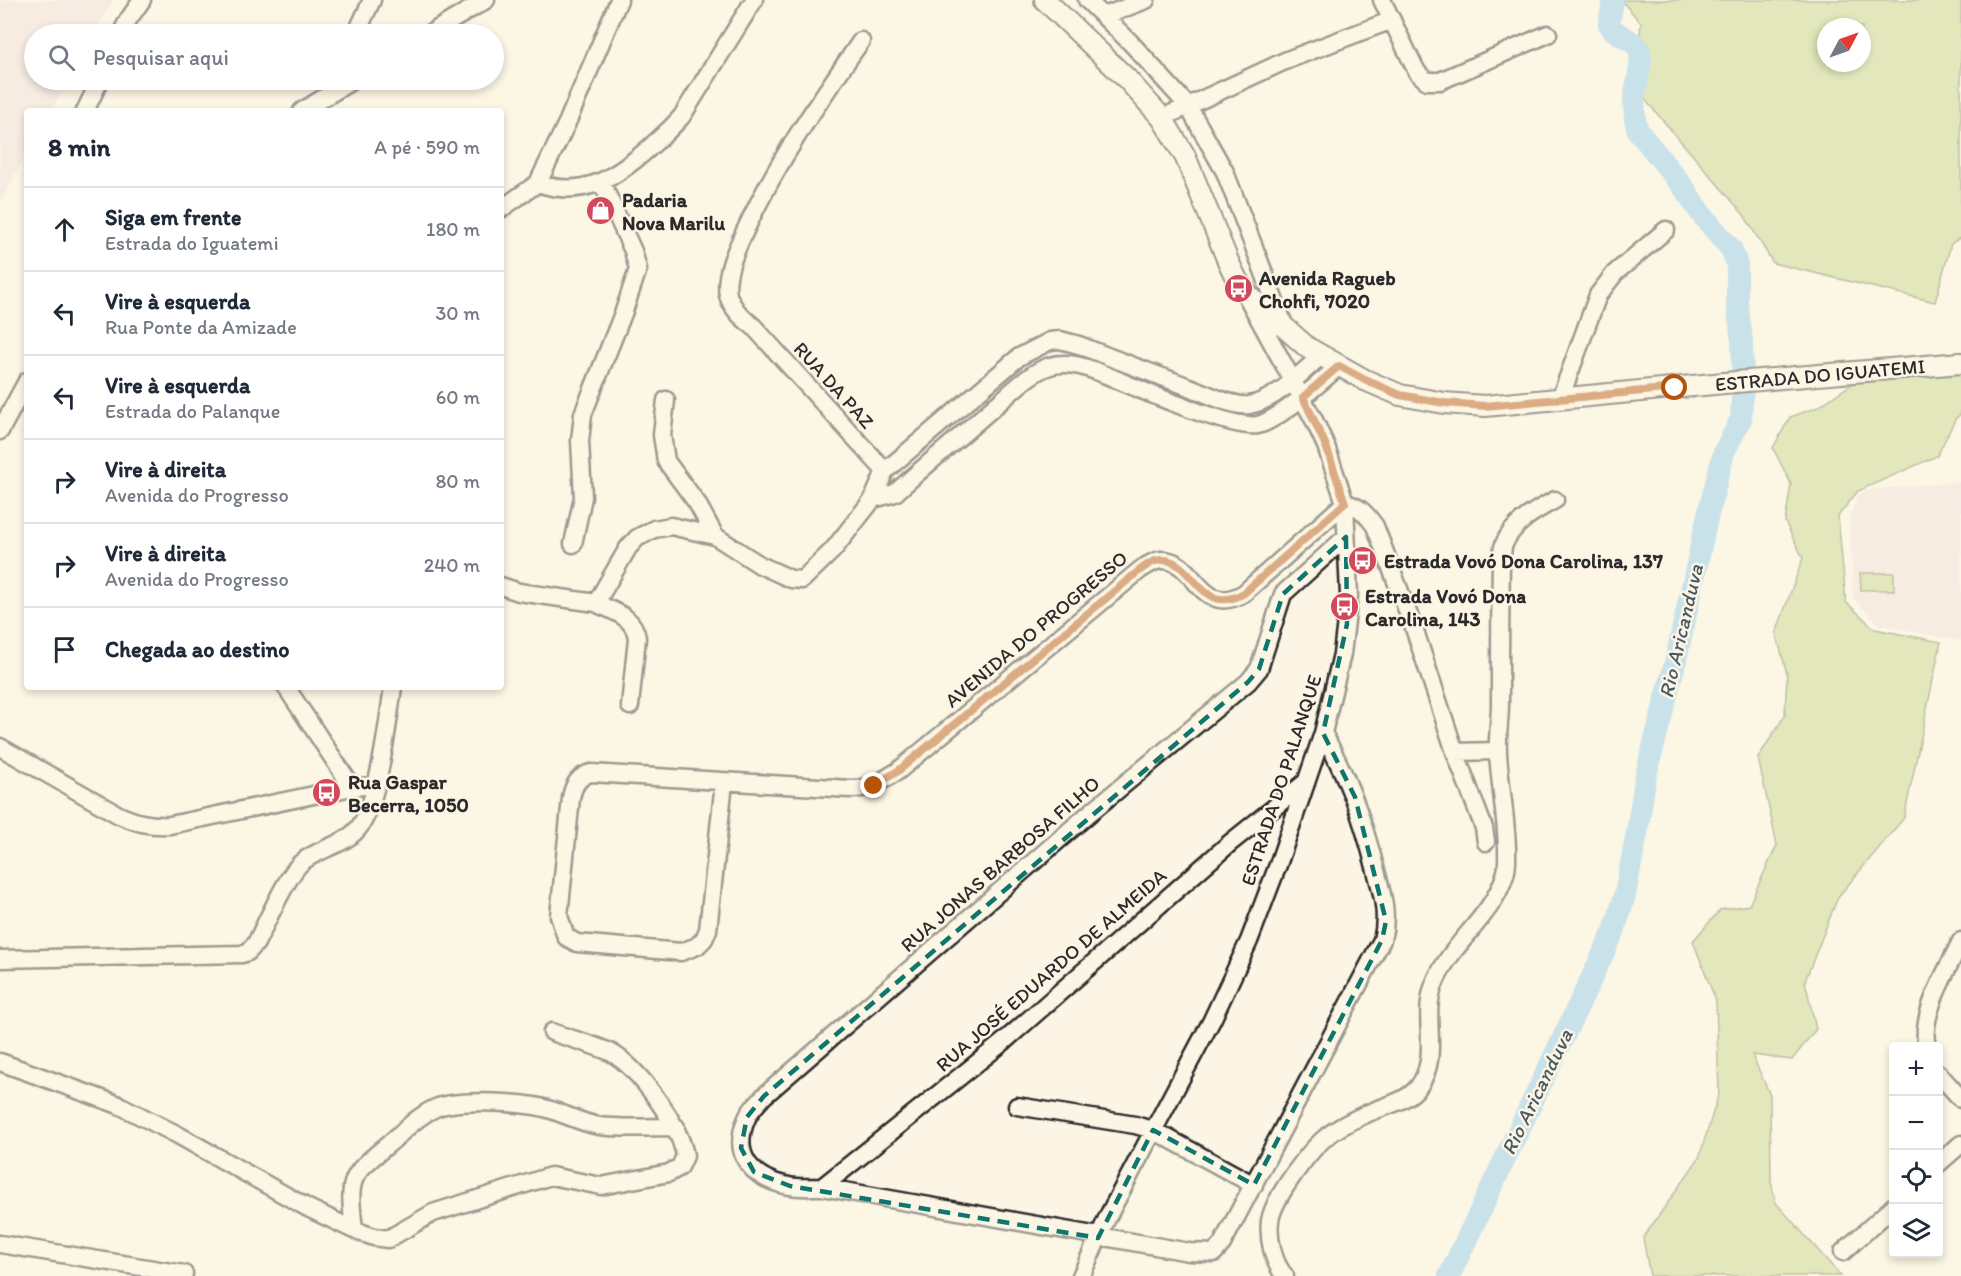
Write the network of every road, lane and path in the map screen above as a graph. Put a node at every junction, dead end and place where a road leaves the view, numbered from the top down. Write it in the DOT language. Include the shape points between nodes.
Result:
graph roads {
  1 [pos="142,0"];
  2 [pos="372,0"];
  3 [pos="486,0"];
  4 [pos="620,0"];
  5 [pos="754,0"];
  6 [pos="1045,0"];
  7 [pos="1087,0"];
  8 [pos="1146,0"];
  9 [pos="1382,0"];
  10 [pos="1104,16"];
  11 [pos="1392,20"];
  12 [pos="126,24"];
  13 [pos="361,24"];
  14 [pos="446,24"];
  15 [pos="1548,34"];
  16 [pos="861,41"];
  17 [pos="95,90"];
  18 [pos="328,90"];
  19 [pos="1188,106"];
  20 [pos="86,108"];
  21 [pos="306,108"];
  22 [pos="1162,117"];
  23 [pos="538,183"];
  24 [pos="602,183"];
  25 [pos="504,207"];
  26 [pos="1666,230"];
  27 [pos="1237,280"];
  28 [pos="1286,330"];
  29 [pos="1321,356"];
  30 [pos="1961,363"];
  31 [pos="1339,366"];
  32 [pos="1292,381"];
  33 [pos="24,387"];
  34 [pos="1303,397"];
  35 [pos="1560,399"];
  36 [pos="666,400"];
  37 [pos="0,431"];
  38 [pos="885,471"];
  39 [pos="873,499"];
  40 [pos="1555,500"];
  41 [pos="1345,503"];
  42 [pos="715,536"];
  43 [pos="1346,537"];
  44 [pos="573,544"];
  45 [pos="504,587"];
  46 [pos="596,603"];
  47 [pos="288,690"];
  48 [pos="392,690"];
  49 [pos="630,706"];
  50 [pos="1323,733"];
  51 [pos="0,747"];
  52 [pos="1498,751"];
  53 [pos="1455,752"];
  54 [pos="724,782"];
  55 [pos="1307,782"];
  56 [pos="376,784"];
  57 [pos="352,787"];
  58 [pos="1486,842"];
  59 [pos="1961,941"];
  60 [pos="0,959"];
  61 [pos="552,1032"];
  62 [pos="1927,1042"];
  63 [pos="0,1062"];
  64 [pos="1943,1079"];
  65 [pos="1961,1100"];
  66 [pos="1017,1106"];
  67 [pos="676,1127"];
  68 [pos="1153,1130"];
  69 [pos="1961,1144"];
  70 [pos="1943,1160"];
  71 [pos="1254,1185"];
  72 [pos="822,1188"];
  73 [pos="1889,1210"];
  74 [pos="354,1230"];
  75 [pos="1098,1238"];
  76 [pos="0,1244"];
  77 [pos="1843,1252"];
  78 [pos="184,1274"];
  79 [pos="1081,1276"];
  80 [pos="1285,1276"];
  1 -- 12 [label="street"];
  2 -- 13 [label="street"];
  3 -- 14 [label="street"];
  4 -- 23 [label="street"];
  5 -- 24 [label="street" via="682,116 630,165"];
  6 -- 22 [label="main road, ESTRADA DO IGUATEMI"];
  7 -- 10 [label="street"];
  8 -- 10 [label="street"];
  9 -- 11 [label="street"];
  10 -- 19 [label="street"];
  11 -- 15 [label="street" via="1417,72 1427,81"];
  11 -- 19 [label="street" via="1287,60"];
  16 -- 38 [label="street, RUA DA PAZ" via="775,171 737,249 728,295 740,316"];
  17 -- 20 [label="street"];
  18 -- 21 [label="street"];
  19 -- 22 [label="street"];
  19 -- 28 [label="street" via="1225,172"];
  22 -- 27 [label="main road, ESTRADA DO IGUATEMI" via="1185,156"];
  23 -- 24 [label="street" via="554,189"];
  23 -- 25 [label="street"];
  24 -- 44 [label="street" via="638,269 583,414 583,497"];
  26 -- 35 [label="street" via="1606,283 1598,295"];
  27 -- 28 [label="main road, ESTRADA DO IGUATEMI"];
  27 -- 32 [label="street, ESTRADA DO PALANQUE"];
  28 -- 29 [label="main road, ESTRADA DO IGUATEMI"];
  29 -- 31 [label="main road, ESTRADA DO IGUATEMI"];
  29 -- 32 [label="street"];
  30 -- 35 [label="main road, ESTRADA DO IGUATEMI"];
  31 -- 34 [label="street"];
  31 -- 35 [label="main road, ESTRADA DO IGUATEMI" via="1391,391 1422,400 1485,406"];
  32 -- 34 [label="street, ESTRADA DO PALANQUE"];
  32 -- 38 [label="street" via="1258,403 1246,406 1079,345 1050,341 1019,357"];
  33 -- 37 [label="street"];
  34 -- 39 [label="street" via="1268,421 1246,425 1074,364 1059,364 1034,374 895,493"];
  34 -- 41 [label="street, ESTRADA DO PALANQUE" via="1326,446"];
  36 -- 42 [label="street" via="662,435 666,460"];
  38 -- 39 [label="street"];
  39 -- 42 [label="street" via="824,559 806,578 797,581 760,565"];
  40 -- 52 [label="street" via="1521,522 1504,543"];
  41 -- 43 [label="street, ESTRADA DO PALANQUE"];
  41 -- 53 [label="street" via="1365,512 1375,526"];
  41 -- 54 [label="street, AVENIDA DO PROGRESSO" via="1234,599 1210,596 1179,566 1154,561 898,771 874,786 850,789"];
  42 -- 46 [label="street" via="671,526 644,533 628,548"];
  43 -- 50 [label="street, ESTRADA DO PALANQUE" via="1347,624"];
  43 -- 72 [label="street, RUA JONAS BARBOSA FILHO" via="1283,594 1259,669 1248,682 1091,812 764,1096 747,1117 741,1148 754,1172 789,1186"];
  45 -- 46 [label="street"];
  46 -- 49 [label="street" via="625,616 636,629"];
  47 -- 57 [label="street"];
  48 -- 56 [label="street"];
  50 -- 55 [label="street, ESTRADA DO PALANQUE"];
  50 -- 71 [label="street" via="1355,797 1386,921 1382,940"];
  51 -- 57 [label="street" via="136,823 151,826"];
  52 -- 53 [label="street"];
  52 -- 80 [label="street" via="1506,873 1491,906 1456,948 1434,985 1428,1013 1431,1048 1426,1072 1418,1087 1402,1100 1363,1115 1325,1137 1293,1176 1270,1220 1274,1254"];
  53 -- 58 [label="street"];
  54 -- 54 [label="street, AVENIDA DO PROGRESSO" via="708,930 697,946 681,952 577,944 566,937 559,916 571,798 578,780 591,773"];
  55 -- 68 [label="street, ESTRADA DO PALANQUE" via="1249,941"];
  55 -- 72 [label="street, RUA JOSÉ EDUARDO DE ALMEIDA" via="1230,843 1002,1043"];
  56 -- 57 [label="street"];
  56 -- 60 [label="street" via="360,827 294,870 248,952"];
  59 -- 62 [label="street" via="1927,1021"];
  61 -- 67 [label="street" via="610,1053 627,1064"];
  63 -- 74 [label="street" via="119,1104"];
  64 -- 65 [label="street"];
  66 -- 68 [label="street"];
  67 -- 74 [label="street" via="685,1156 680,1167 669,1173 601,1186 552,1176 433,1213 388,1239"];
  67 -- 74 [label="street" via="598,1126 536,1106 479,1103 437,1108 415,1121 354,1177"];
  68 -- 71 [label="street"];
  68 -- 75 [label="street, ESTRADA DO PALANQUE"];
  69 -- 70 [label="street"];
  71 -- 75 [label="street, RUA JONAS BARBOSA FILHO" via="1214,1253"];
  72 -- 75 [label="street, RUA JONAS BARBOSA FILHO"];
  73 -- 77 [label="street"];
  75 -- 79 [label="street, ESTRADA DO PALANQUE"];
  76 -- 78 [label="street"];
}
